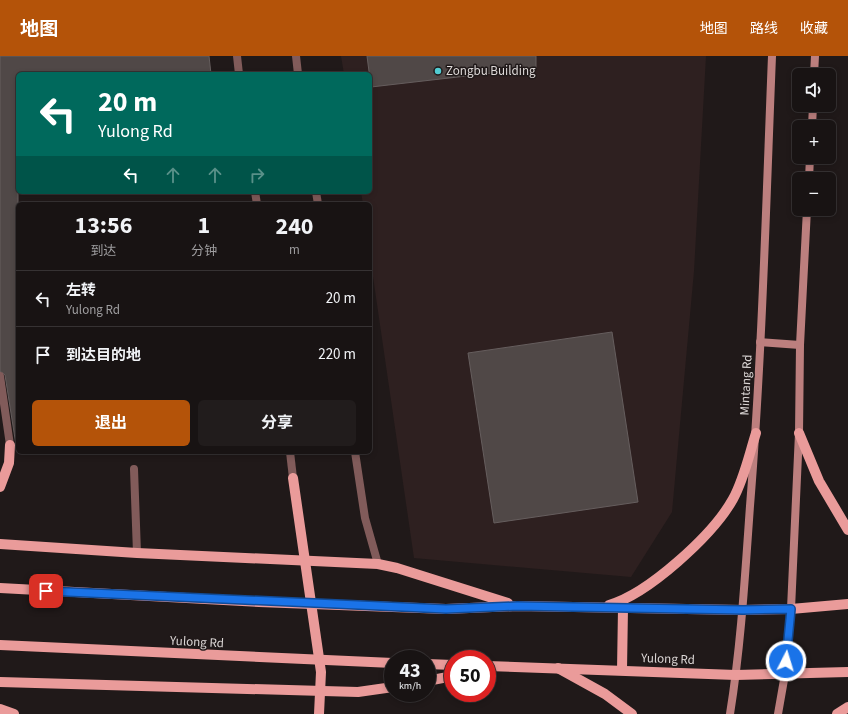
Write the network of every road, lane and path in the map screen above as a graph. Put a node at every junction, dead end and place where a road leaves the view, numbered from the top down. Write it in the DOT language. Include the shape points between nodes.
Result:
graph roads {
  1 [pos="237,56"];
  2 [pos="296,56"];
  3 [pos="772,56"];
  4 [pos="815,56"];
  5 [pos="814,68"];
  6 [pos="239,72"];
  7 [pos="298,72"];
  8 [pos="807,216"];
  9 [pos="760,342"];
  10 [pos="800,345"];
  11 [pos="0,376"];
  12 [pos="756,433"];
  13 [pos="799,433"];
  14 [pos="10,446"];
  15 [pos="290,454"];
  16 [pos="356,454"];
  17 [pos="134,469"];
  18 [pos="293,478"];
  19 [pos="0,487"];
  20 [pos="848,530"];
  21 [pos="0,544"];
  22 [pos="137,553"];
  23 [pos="378,564"];
  24 [pos="0,588"];
  25 [pos="848,604"];
  26 [pos="517,606"];
  27 [pos="602,607"];
  28 [pos="623,608"];
  29 [pos="791,609"];
  30 [pos="743,610"];
  31 [pos="0,645"];
  32 [pos="384,663"];
  33 [pos="496,666"];
  34 [pos="506,667"];
  35 [pos="556,667"];
  36 [pos="496,669"];
  37 [pos="622,670"];
  38 [pos="848,672"];
  39 [pos="785,674"];
  40 [pos="736,675"];
  41 [pos="0,682"];
  42 [pos="384,688"];
  43 [pos="848,707"];
  44 [pos="0,709"];
  45 [pos="14,714"];
  46 [pos="319,714"];
  47 [pos="632,714"];
  48 [pos="730,714"];
  49 [pos="778,714"];
  50 [pos="837,714"];
  1 -- 6 [label="street"];
  2 -- 7 [label="street"];
  3 -- 9 [label="main road, Mintang Rd"];
  4 -- 5 [label="main road"];
  8 -- 10 [label="main road"];
  9 -- 10 [label="main road"];
  9 -- 12 [label="main road, Mintang Rd"];
  10 -- 13 [label="main road"];
  11 -- 14 [label="street"];
  12 -- 27 [label="main road" via="733,499 707,534 658,577 618,602"];
  12 -- 30 [label="main road, Mintang Rd"];
  13 -- 20 [label="main road" via="819,481"];
  13 -- 29 [label="main road"];
  14 -- 19 [label="main road" via="9,463"];
  15 -- 18 [label="street"];
  16 -- 23 [label="street" via="365,518"];
  17 -- 22 [label="street"];
  18 -- 46 [label="main road, bridge" via="321,672"];
  21 -- 22 [label="main road"];
  22 -- 23 [label="main road"];
  23 -- 26 [label="main road"];
  24 -- 26 [label="main road" via="446,609"];
  25 -- 29 [label="main road"];
  26 -- 27 [label="main road"];
  27 -- 28 [label="main road"];
  28 -- 30 [label="main road"];
  28 -- 37 [label="main road"];
  29 -- 30 [label="main road"];
  29 -- 39 [label="main road"];
  30 -- 40 [label="main road, Mintang Rd"];
  31 -- 32 [label="main road, Yulong Rd"];
  33 -- 34 [label="main road, Yulong Rd"];
  34 -- 35 [label="main road, Yulong Rd"];
  34 -- 36 [label="main road"];
  35 -- 37 [label="main road, Yulong Rd"];
  35 -- 47 [label="main road" via="605,694"];
  37 -- 40 [label="main road, Yulong Rd"];
  38 -- 39 [label="main road, Yulong Rd"];
  39 -- 40 [label="main road, Yulong Rd"];
  39 -- 49 [label="main road"];
  40 -- 48 [label="main road, Mintang Rd"];
  41 -- 42 [label="main road" via="358,692"];
  43 -- 50 [label="main road"];
  44 -- 45 [label="main road"];
}
